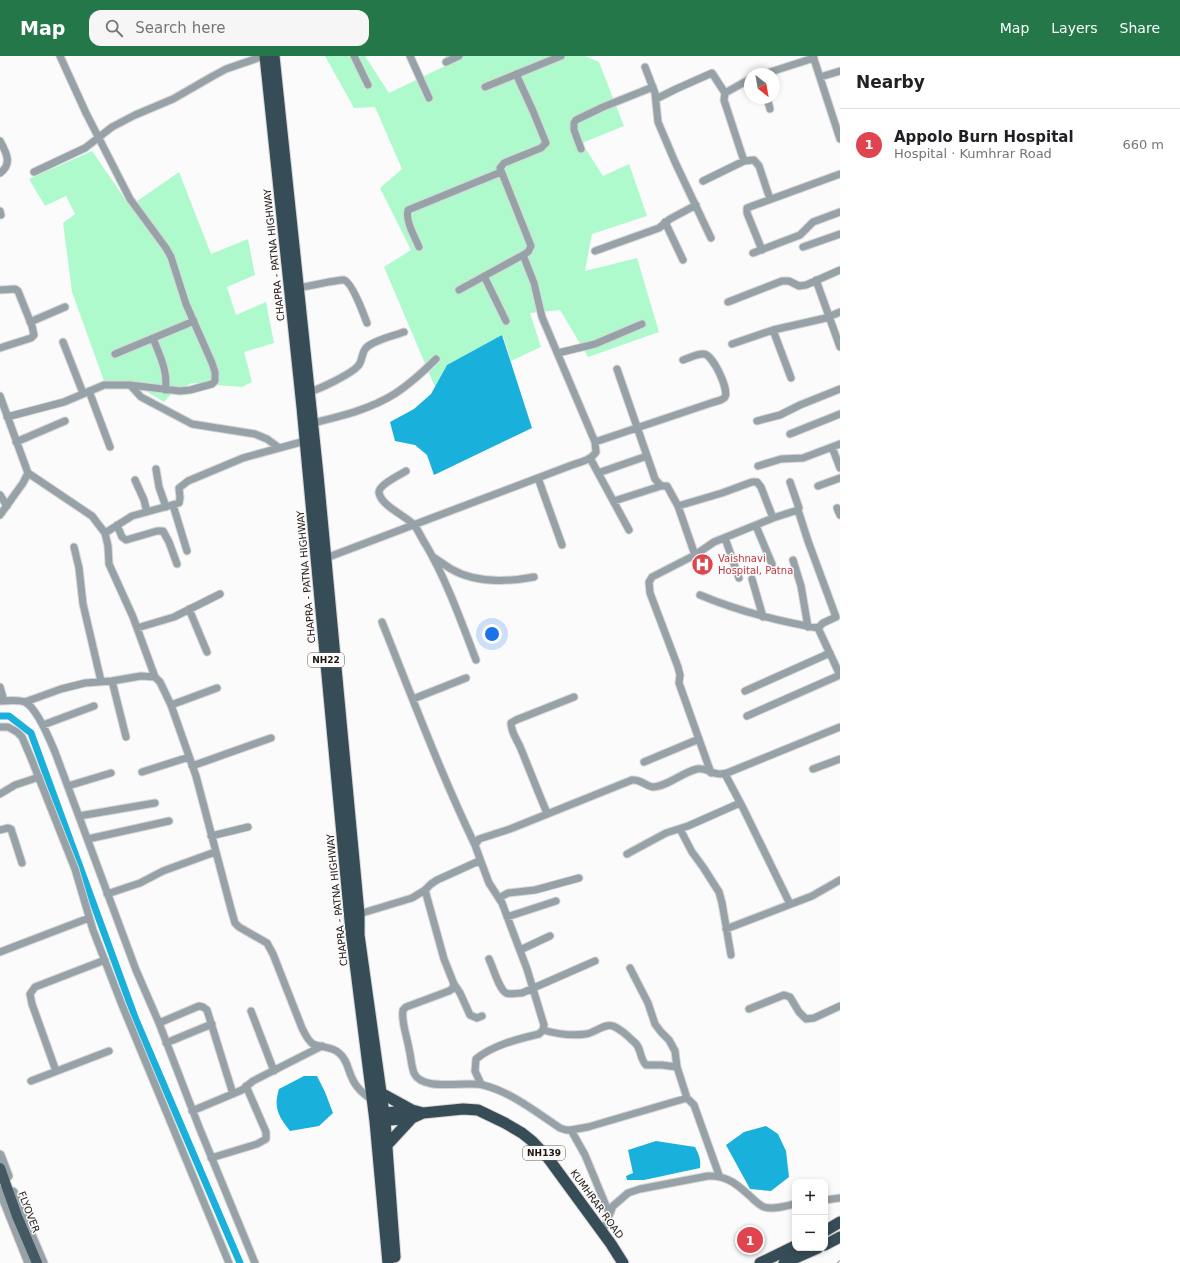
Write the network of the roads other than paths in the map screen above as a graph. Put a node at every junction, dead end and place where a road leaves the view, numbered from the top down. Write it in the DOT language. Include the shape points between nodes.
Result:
graph roads {
  1 [pos="60,56"];
  2 [pos="264,56"];
  3 [pos="274,56"];
  4 [pos="354,56"];
  5 [pos="410,56"];
  6 [pos="459,56"];
  7 [pos="561,56"];
  8 [pos="814,57"];
  9 [pos="446,62"];
  10 [pos="645,67"];
  11 [pos="780,69"];
  12 [pos="840,71"];
  13 [pos="516,74"];
  14 [pos="820,77"];
  15 [pos="744,82"];
  16 [pos="368,85"];
  17 [pos="485,87"];
  18 [pos="652,87"];
  19 [pos="725,93"];
  20 [pos="429,98"];
  21 [pos="656,100"];
  22 [pos="769,104"];
  23 [pos="770,109"];
  24 [pos="99,138"];
  25 [pos="840,139"];
  26 [pos="0,141"];
  27 [pos="581,149"];
  28 [pos="744,161"];
  29 [pos="34,172"];
  30 [pos="501,172"];
  31 [pos="0,173"];
  32 [pos="840,174"];
  33 [pos="702,181"];
  34 [pos="770,199"];
  35 [pos="696,205"];
  36 [pos="840,212"];
  37 [pos="666,222"];
  38 [pos="840,234"];
  39 [pos="711,238"];
  40 [pos="419,247"];
  41 [pos="803,247"];
  42 [pos="762,250"];
  43 [pos="595,251"];
  44 [pos="753,253"];
  45 [pos="523,255"];
  46 [pos="683,260"];
  47 [pos="840,270"];
  48 [pos="484,276"];
  49 [pos="816,280"];
  50 [pos="298,288"];
  51 [pos="0,290"];
  52 [pos="459,290"];
  53 [pos="728,302"];
  54 [pos="65,307"];
  55 [pos="840,312"];
  56 [pos="829,316"];
  57 [pos="194,321"];
  58 [pos="506,321"];
  59 [pos="30,322"];
  60 [pos="367,323"];
  61 [pos="642,324"];
  62 [pos="773,330"];
  63 [pos="404,332"];
  64 [pos="837,332"];
  65 [pos="153,338"];
  66 [pos="63,342"];
  67 [pos="732,344"];
  68 [pos="840,347"];
  69 [pos="0,348"];
  70 [pos="558,353"];
  71 [pos="114,354"];
  72 [pos="436,359"];
  73 [pos="683,360"];
  74 [pos="617,369"];
  75 [pos="791,378"];
  76 [pos="130,385"];
  77 [pos="840,389"];
  78 [pos="165,390"];
  79 [pos="86,392"];
  80 [pos="309,392"];
  81 [pos="0,396"];
  82 [pos="840,414"];
  83 [pos="7,417"];
  84 [pos="65,421"];
  85 [pos="757,421"];
  86 [pos="313,423"];
  87 [pos="637,427"];
  88 [pos="790,434"];
  89 [pos="305,440"];
  90 [pos="16,442"];
  91 [pos="595,442"];
  92 [pos="840,444"];
  93 [pos="110,447"];
  94 [pos="832,447"];
  95 [pos="278,448"];
  96 [pos="647,456"];
  97 [pos="590,458"];
  98 [pos="758,466"];
  99 [pos="840,468"];
  100 [pos="156,469"];
  101 [pos="406,471"];
  102 [pos="28,473"];
  103 [pos="598,474"];
  104 [pos="538,478"];
  105 [pos="840,478"];
  106 [pos="135,480"];
  107 [pos="790,482"];
  108 [pos="661,486"];
  109 [pos="818,486"];
  110 [pos="0,495"];
  111 [pos="614,501"];
  112 [pos="173,505"];
  113 [pos="6,506"];
  114 [pos="678,506"];
  115 [pos="166,507"];
  116 [pos="798,510"];
  117 [pos="148,512"];
  118 [pos="0,515"];
  119 [pos="773,518"];
  120 [pos="117,525"];
  121 [pos="414,525"];
  122 [pos="756,526"];
  123 [pos="629,530"];
  124 [pos="105,533"];
  125 [pos="725,538"];
  126 [pos="562,545"];
  127 [pos="74,547"];
  128 [pos="187,551"];
  129 [pos="695,556"];
  130 [pos="433,557"];
  131 [pos="326,558"];
  132 [pos="793,560"];
  133 [pos="177,564"];
  134 [pos="772,564"];
  135 [pos="534,577"];
  136 [pos="739,578"];
  137 [pos="752,579"];
  138 [pos="220,594"];
  139 [pos="700,595"];
  140 [pos="189,609"];
  141 [pos="838,616"];
  142 [pos="763,617"];
  143 [pos="382,622"];
  144 [pos="808,627"];
  145 [pos="137,628"];
  146 [pos="818,628"];
  147 [pos="207,652"];
  148 [pos="830,653"];
  149 [pos="476,660"];
  150 [pos="840,675"];
  151 [pos="155,677"];
  152 [pos="466,678"];
  153 [pos="101,681"];
  154 [pos="112,682"];
  155 [pos="0,687"];
  156 [pos="217,688"];
  157 [pos="745,691"];
  158 [pos="574,697"];
  159 [pos="413,699"];
  160 [pos="2,701"];
  161 [pos="25,702"];
  162 [pos="171,705"];
  163 [pos="94,706"];
  164 [pos="747,716"];
  165 [pos="43,725"];
  166 [pos="0,727"];
  167 [pos="840,727"];
  168 [pos="126,737"];
  169 [pos="271,738"];
  170 [pos="699,739"];
  171 [pos="189,757"];
  172 [pos="840,759"];
  173 [pos="644,762"];
  174 [pos="192,766"];
  175 [pos="813,769"];
  176 [pos="142,772"];
  177 [pos="111,773"];
  178 [pos="711,773"];
  179 [pos="725,774"];
  180 [pos="39,777"];
  181 [pos="68,786"];
  182 [pos="0,794"];
  183 [pos="155,803"];
  184 [pos="740,803"];
  185 [pos="547,813"];
  186 [pos="79,816"];
  187 [pos="169,821"];
  188 [pos="248,827"];
  189 [pos="680,829"];
  190 [pos="0,830"];
  191 [pos="211,836"];
  192 [pos="88,839"];
  193 [pos="475,845"];
  194 [pos="215,852"];
  195 [pos="627,854"];
  196 [pos="480,859"];
  197 [pos="22,863"];
  198 [pos="579,878"];
  199 [pos="840,880"];
  200 [pos="424,890"];
  201 [pos="108,894"];
  202 [pos="499,898"];
  203 [pos="556,902"];
  204 [pos="790,904"];
  205 [pos="359,914"];
  206 [pos="507,917"];
  207 [pos="89,918"];
  208 [pos="726,929"];
  209 [pos="550,936"];
  210 [pos="520,950"];
  211 [pos="0,952"];
  212 [pos="731,955"];
  213 [pos="489,959"];
  214 [pos="105,960"];
  215 [pos="595,961"];
  216 [pos="630,968"];
  217 [pos="454,984"];
  218 [pos="533,988"];
  219 [pos="840,1006"];
  220 [pos="749,1009"];
  221 [pos="251,1011"];
  222 [pos="482,1016"];
  223 [pos="159,1023"];
  224 [pos="212,1024"];
  225 [pos="542,1030"];
  226 [pos="166,1043"];
  227 [pos="322,1046"];
  228 [pos="109,1051"];
  229 [pos="677,1067"];
  230 [pos="274,1070"];
  231 [pos="56,1071"];
  232 [pos="31,1081"];
  233 [pos="481,1084"];
  234 [pos="246,1086"];
  235 [pos="381,1093"];
  236 [pos="233,1094"];
  237 [pos="686,1098"];
  238 [pos="373,1101"];
  239 [pos="192,1111"];
  240 [pos="412,1114"];
  241 [pos="379,1117"];
  242 [pos="571,1130"];
  243 [pos="387,1145"];
  244 [pos="0,1155"];
  245 [pos="211,1158"];
  246 [pos="0,1168"];
  247 [pos="719,1175"];
  248 [pos="0,1190"];
  249 [pos="840,1198"];
  250 [pos="828,1200"];
  251 [pos="792,1204"];
  252 [pos="4,1209"];
  253 [pos="609,1213"];
  254 [pos="840,1222"];
  255 [pos="828,1229"];
  256 [pos="602,1233"];
  257 [pos="792,1247"];
  258 [pos="811,1251"];
  259 [pos="29,1263"];
  260 [pos="37,1263"];
  261 [pos="43,1263"];
  262 [pos="229,1263"];
  263 [pos="255,1263"];
  264 [pos="388,1263"];
  265 [pos="396,1263"];
  266 [pos="623,1263"];
  267 [pos="760,1263"];
  268 [pos="784,1263"];
  1 -- 24 [label="street"];
  2 -- 24 [label="street" via="219,72 173,99 135,114"];
  2 -- 89 [label="highway, CHAPRA - PATNA HIGHWAY / NH22"];
  3 -- 50 [label="highway, CHAPRA - PATNA HIGHWAY / NH22"];
  4 -- 16 [label="street"];
  5 -- 20 [label="street"];
  6 -- 9 [label="street"];
  7 -- 13 [label="street"];
  8 -- 11 [label="street"];
  8 -- 14 [label="street"];
  10 -- 18 [label="street"];
  12 -- 14 [label="street"];
  13 -- 17 [label="street"];
  13 -- 30 [label="street" via="546,143 541,148 504,164 500,168"];
  14 -- 25 [label="street"];
  15 -- 19 [label="street"];
  18 -- 21 [label="street"];
  18 -- 27 [label="street" via="576,120 574,130"];
  19 -- 21 [label="street" via="712,73"];
  19 -- 28 [label="street" via="725,103"];
  21 -- 35 [label="street" via="658,122"];
  22 -- 23 [label="street"];
  24 -- 29 [label="street" via="85,148"];
  24 -- 57 [label="street" via="130,199 171,257"];
  26 -- 31 [label="street" via="8,162 5,170"];
  28 -- 33 [label="street"];
  28 -- 34 [label="street" via="757,162"];
  30 -- 40 [label="street" via="408,210 409,224"];
  30 -- 45 [label="street" via="531,243 530,249"];
  32 -- 34 [label="street"];
  34 -- 42 [label="street" via="746,210"];
  35 -- 37 [label="street"];
  35 -- 39 [label="street"];
  36 -- 42 [label="street" via="813,222 800,235"];
  37 -- 43 [label="street" via="655,229"];
  37 -- 46 [label="street"];
  38 -- 41 [label="street"];
  42 -- 44 [label="street"];
  45 -- 48 [label="street"];
  45 -- 70 [label="street" via="534,283 540,313"];
  47 -- 49 [label="street"];
  48 -- 52 [label="street"];
  48 -- 58 [label="street"];
  49 -- 53 [label="street" via="799,286 782,281"];
  49 -- 56 [label="street"];
  50 -- 60 [label="street" via="344,280 350,285"];
  50 -- 80 [label="highway, CHAPRA - PATNA HIGHWAY / NH22"];
  51 -- 59 [label="street" via="15,289 18,292"];
  54 -- 59 [label="street"];
  55 -- 56 [label="street"];
  56 -- 62 [label="street"];
  56 -- 64 [label="street"];
  57 -- 65 [label="street"];
  57 -- 78 [label="street" via="212,363 216,381 190,390"];
  59 -- 69 [label="street" via="34,331 33,337"];
  61 -- 70 [label="street" via="595,344"];
  62 -- 67 [label="street"];
  62 -- 75 [label="street"];
  63 -- 80 [label="street" via="369,346 364,350 357,367"];
  64 -- 68 [label="street"];
  65 -- 71 [label="street"];
  65 -- 78 [label="street" via="165,373"];
  66 -- 79 [label="street"];
  70 -- 91 [label="street"];
  72 -- 86 [label="street" via="418,377 389,398 359,411"];
  73 -- 87 [label="street" via="702,353 707,355 718,371 726,393 723,399"];
  74 -- 87 [label="street"];
  76 -- 78 [label="street"];
  76 -- 79 [label="street" via="104,385"];
  76 -- 95 [label="street" via="141,397 189,422 255,434"];
  77 -- 85 [label="street" via="780,415"];
  79 -- 83 [label="street" via="58,403"];
  79 -- 93 [label="street"];
  80 -- 86 [label="highway, CHAPRA - PATNA HIGHWAY / NH22"];
  81 -- 83 [label="street"];
  82 -- 88 [label="street"];
  83 -- 90 [label="street"];
  84 -- 90 [label="street"];
  86 -- 131 [label="highway, CHAPRA - PATNA HIGHWAY / NH22"];
  87 -- 91 [label="street"];
  87 -- 96 [label="street"];
  89 -- 95 [label="street"];
  89 -- 238 [label="highway, CHAPRA - PATNA HIGHWAY / NH22" via="352,932"];
  90 -- 102 [label="street"];
  91 -- 97 [label="street" via="596,452"];
  92 -- 94 [label="street"];
  94 -- 98 [label="street" via="803,458 781,459"];
  94 -- 99 [label="street"];
  95 -- 112 [label="street" via="243,458 188,482 179,488 180,501"];
  96 -- 103 [label="street"];
  96 -- 108 [label="street" via="655,479"];
  97 -- 103 [label="street"];
  97 -- 104 [label="street"];
  100 -- 115 [label="street"];
  101 -- 121 [label="street" via="385,483 379,492 387,504"];
  102 -- 113 [label="street"];
  102 -- 124 [label="street" via="92,516"];
  103 -- 111 [label="street"];
  104 -- 121 [label="street"];
  104 -- 126 [label="street"];
  105 -- 109 [label="street"];
  106 -- 117 [label="street"];
  107 -- 116 [label="street"];
  108 -- 111 [label="street"];
  108 -- 114 [label="street" via="668,486"];
  110 -- 113 [label="street"];
  111 -- 123 [label="street"];
  112 -- 115 [label="street"];
  112 -- 128 [label="street"];
  113 -- 118 [label="street"];
  114 -- 119 [label="street" via="757,482"];
  114 -- 129 [label="street"];
  115 -- 117 [label="street"];
  116 -- 119 [label="street"];
  116 -- 141 [label="street"];
  117 -- 120 [label="street" via="132,516"];
  119 -- 122 [label="street"];
  120 -- 124 [label="street"];
  120 -- 133 [label="street" via="126,540 164,531"];
  121 -- 130 [label="street"];
  121 -- 131 [label="street"];
  122 -- 125 [label="street"];
  122 -- 134 [label="street"];
  124 -- 145 [label="street" via="109,564"];
  125 -- 129 [label="street"];
  125 -- 136 [label="street"];
  127 -- 153 [label="street" via="83,604"];
  129 -- 170 [label="street" via="656,575 649,582 650,593 678,667 679,683"];
  130 -- 135 [label="street" via="452,570 475,577 500,581"];
  130 -- 149 [label="street" via="450,592"];
  131 -- 205 [label="highway, CHAPRA - PATNA HIGHWAY / NH22"];
  132 -- 144 [label="street" via="801,586"];
  137 -- 142 [label="street"];
  138 -- 140 [label="street"];
  139 -- 142 [label="street"];
  140 -- 145 [label="street" via="174,617"];
  140 -- 147 [label="street"];
  141 -- 146 [label="street"];
  142 -- 144 [label="street"];
  143 -- 159 [label="street"];
  144 -- 146 [label="street"];
  145 -- 151 [label="street"];
  146 -- 148 [label="street"];
  148 -- 150 [label="street"];
  148 -- 157 [label="street"];
  150 -- 164 [label="street"];
  151 -- 154 [label="street" via="142,676"];
  151 -- 162 [label="street" via="165,690"];
  152 -- 159 [label="street"];
  153 -- 154 [label="street"];
  153 -- 161 [label="street" via="74,685"];
  154 -- 168 [label="street"];
  155 -- 160 [label="street"];
  156 -- 162 [label="street"];
  158 -- 185 [label="street" via="511,723 512,732"];
  159 -- 193 [label="street" via="434,754"];
  160 -- 161 [label="street"];
  161 -- 165 [label="street"];
  162 -- 171 [label="street"];
  163 -- 165 [label="street"];
  165 -- 181 [label="street"];
  166 -- 180 [label="street" via="14,729 22,737"];
  167 -- 179 [label="street"];
  169 -- 174 [label="street"];
  170 -- 173 [label="street"];
  170 -- 178 [label="street"];
  171 -- 174 [label="street"];
  171 -- 176 [label="street"];
  172 -- 175 [label="street"];
  174 -- 191 [label="street"];
  177 -- 181 [label="street"];
  178 -- 179 [label="street"];
  178 -- 185 [label="street" via="705,769 694,770 654,787 637,779 632,780"];
  179 -- 184 [label="street"];
  180 -- 182 [label="street" via="15,785"];
  180 -- 207 [label="street" via="75,869"];
  181 -- 186 [label="street"];
  183 -- 186 [label="street"];
  184 -- 189 [label="street"];
  184 -- 204 [label="street"];
  185 -- 193 [label="street" via="479,839"];
  186 -- 192 [label="street"];
  187 -- 192 [label="street"];
  188 -- 191 [label="street"];
  189 -- 195 [label="street" via="666,833"];
  189 -- 208 [label="street" via="719,892"];
  190 -- 197 [label="street" via="11,829"];
  191 -- 194 [label="street"];
  192 -- 201 [label="street"];
  193 -- 196 [label="street"];
  194 -- 201 [label="street"];
  194 -- 227 [label="street" via="236,923 270,948 305,1034 313,1044"];
  196 -- 200 [label="street" via="467,868 437,880"];
  196 -- 202 [label="street" via="489,883"];
  198 -- 202 [label="street" via="535,890 508,893"];
  199 -- 204 [label="street" via="818,894"];
  200 -- 205 [label="street" via="412,898"];
  200 -- 217 [label="street"];
  201 -- 223 [label="street"];
  202 -- 206 [label="street"];
  203 -- 206 [label="street"];
  204 -- 208 [label="street"];
  205 -- 235 [label="highway, CHAPRA - PATNA HIGHWAY / NH22" via="359,935"];
  206 -- 210 [label="street"];
  207 -- 211 [label="street"];
  207 -- 214 [label="street"];
  208 -- 212 [label="street"];
  209 -- 210 [label="street"];
  210 -- 218 [label="street"];
  213 -- 218 [label="street" via="506,993 522,993"];
  214 -- 231 [label="street" via="35,988 30,994"];
  214 -- 262 [label="street"];
  215 -- 218 [label="street"];
  216 -- 229 [label="street" via="648,1002 656,1024 675,1051"];
  217 -- 222 [label="street" via="470,1015 477,1018"];
  217 -- 233 [label="street" via="449,991 403,1010 403,1023 413,1072 419,1080 432,1084"];
  218 -- 225 [label="street" via="544,1025"];
  219 -- 220 [label="street" via="814,1018 806,1018 790,997 784,994"];
  221 -- 230 [label="street"];
  223 -- 224 [label="street" via="199,1006 207,1010"];
  223 -- 226 [label="street"];
  224 -- 226 [label="street"];
  224 -- 236 [label="street"];
  225 -- 229 [label="street" via="563,1034 588,1034 613,1026 638,1045 646,1065"];
  225 -- 233 [label="street" via="539,1034 504,1045 476,1059 476,1071"];
  226 -- 239 [label="street"];
  227 -- 230 [label="street"];
  227 -- 238 [label="street" via="340,1053 360,1091"];
  228 -- 231 [label="street"];
  229 -- 237 [label="street"];
  230 -- 234 [label="street"];
  231 -- 232 [label="street"];
  233 -- 242 [label="street" via="508,1094 560,1128"];
  234 -- 236 [label="street"];
  234 -- 245 [label="street" via="266,1132 266,1139"];
  235 -- 240 [label="highway"];
  235 -- 241 [label="highway, CHAPRA - PATNA HIGHWAY / NH22"];
  236 -- 239 [label="street"];
  237 -- 242 [label="street"];
  237 -- 247 [label="street" via="694,1104"];
  238 -- 241 [label="highway, CHAPRA - PATNA HIGHWAY / NH22"];
  239 -- 245 [label="street"];
  240 -- 241 [label="highway, KUMHRAR ROAD / NH139"];
  240 -- 243 [label="highway"];
  240 -- 256 [label="highway, KUMHRAR ROAD / NH139" via="478,1110 522,1133 548,1158"];
  241 -- 243 [label="highway, CHAPRA - PATNA HIGHWAY / NH22"];
  241 -- 264 [label="highway, CHAPRA - PATNA HIGHWAY / NH22"];
  242 -- 253 [label="street" via="587,1159"];
  243 -- 265 [label="highway, CHAPRA - PATNA HIGHWAY / NH22"];
  244 -- 261 [label="street"];
  245 -- 263 [label="street"];
  246 -- 260 [label="main road, FLYOVER"];
  247 -- 251 [label="street" via="739,1186 764,1207"];
  247 -- 253 [label="street" via="640,1189 622,1197"];
  248 -- 252 [label="street"];
  249 -- 250 [label="street"];
  252 -- 259 [label="street"];
  253 -- 256 [label="street"];
  254 -- 255 [label="highway"];
  256 -- 266 [label="highway, KUMHRAR ROAD / NH139"];
  257 -- 267 [label="highway"];
  258 -- 268 [label="highway"];
}
